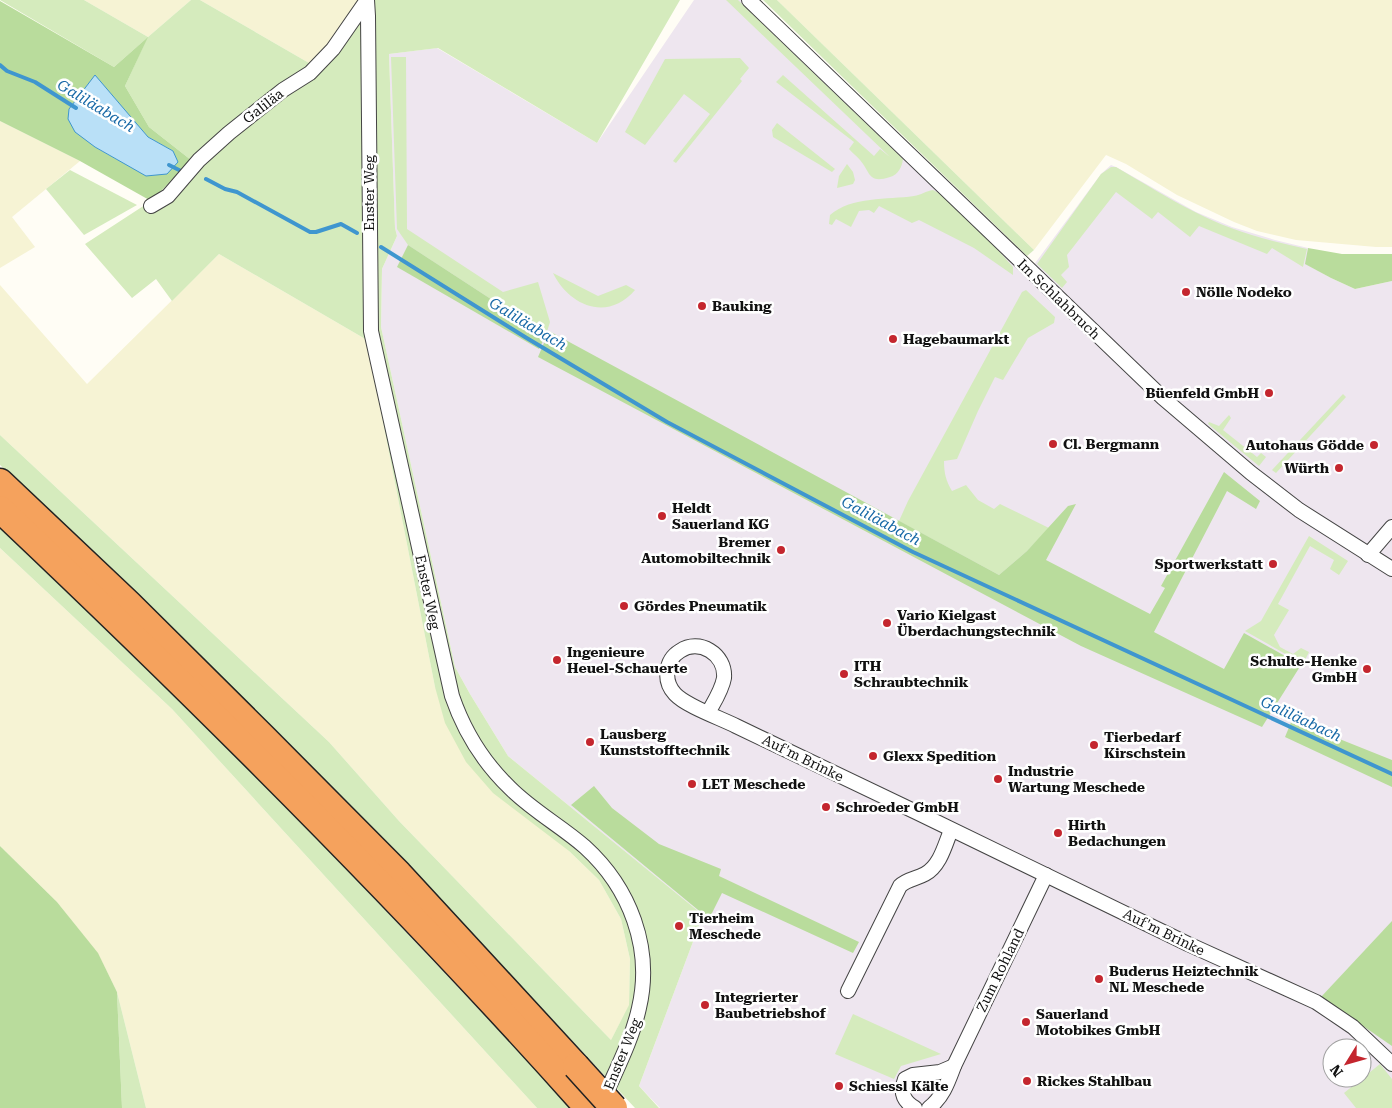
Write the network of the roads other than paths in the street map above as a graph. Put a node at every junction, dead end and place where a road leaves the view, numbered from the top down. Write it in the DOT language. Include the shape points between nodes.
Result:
graph roads {
  1 [pos="367,0"];
  2 [pos="749,0"];
  3 [pos="151,206"];
  4 [pos="0,482"];
  5 [pos="0,510"];
  6 [pos="1392,527"];
  7 [pos="1368,555"];
  8 [pos="1392,569"];
  9 [pos="708,713"];
  10 [pos="952,830"];
  11 [pos="1046,875"];
  12 [pos="848,990"];
  13 [pos="1392,1064"];
  14 [pos="954,1066"];
  15 [pos="572,1076"];
  16 [pos="588,1108"];
  17 [pos="600,1108"];
  18 [pos="614,1108"];
  19 [pos="915,1108"];
  20 [pos="929,1108"];
  1 -- 3 [label="street, Galiläa" via="332,49 310,73 229,133 199,160 168,196"];
  1 -- 17 [label="street, Enster Weg" via="371,331 452,696 460,720 494,772 525,802 601,863 628,904 638,934 644,975 640,1008"];
  2 -- 7 [label="street, Im Schlahbruch" via="1147,384 1263,483"];
  4 -- 15 [label="highway" via="129,604 399,874"];
  5 -- 15 [label="highway" via="250,751"];
  6 -- 7 [label="street"];
  7 -- 8 [label="street, Im Schlahbruch"];
  9 -- 9 [label="street, Auf'm Brinke" via="722,686 722,664 708,649 687,647 670,660 668,683 676,696"];
  9 -- 10 [label="street, Auf'm Brinke"];
  10 -- 11 [label="street, Auf'm Brinke"];
  10 -- 12 [label="street" via="933,868 900,886"];
  11 -- 13 [label="street, Auf'm Brinke" via="1316,1002 1353,1027"];
  11 -- 14 [label="street, Zum Rohland"];
  14 -- 19 [label="street" via="905,1079 903,1095"];
  14 -- 20 [label="street, Zum Rohland" via="944,1091"];
  15 -- 16 [label="highway"];
  15 -- 18 [label="highway, bridge"];
}
